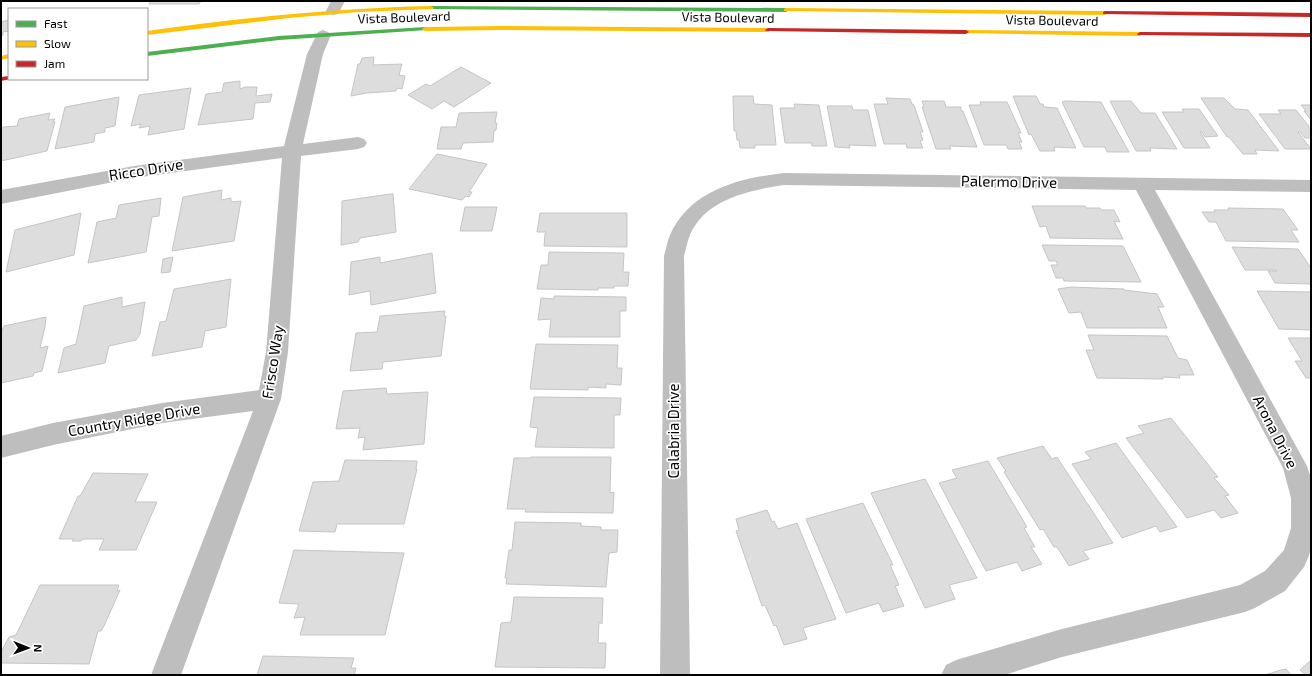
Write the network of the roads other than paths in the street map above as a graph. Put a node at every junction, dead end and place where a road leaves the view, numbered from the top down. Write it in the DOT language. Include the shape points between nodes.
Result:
graph roads {
  1 [pos="484,8"];
  2 [pos="1311,15"];
  3 [pos="333,18"];
  4 [pos="387,18"];
  5 [pos="300,24"];
  6 [pos="250,32"];
  7 [pos="148,33"];
  8 [pos="1311,35"];
  9 [pos="165,51"];
  10 [pos="148,54"];
  11 [pos="358,143"];
  12 [pos="292,151"];
  13 [pos="1142,184"];
  14 [pos="1311,186"];
  15 [pos="1,197"];
  16 [pos="711,200"];
  17 [pos="269,399"];
  18 [pos="1,447"];
  19 [pos="166,675"];
  20 [pos="674,675"];
  21 [pos="956,675"];
  1 -- 2 [label="main road, Vista Boulevard"];
  1 -- 3 [label="main road, Vista Boulevard" via="404,8"];
  1 -- 4 [label="main road"];
  3 -- 5 [label="main road"];
  3 -- 7 [label="main road, Vista Boulevard" via="224,22"];
  3 -- 8 [label="main road, Vista Boulevard" via="429,28"];
  3 -- 9 [label="main road, Vista Boulevard" via="276,39"];
  3 -- 12 [label="street, Frisco Way" via="315,54"];
  6 -- 9 [label="main road"];
  9 -- 10 [label="main road, Vista Boulevard"];
  11 -- 12 [label="street, Ricco Drive"];
  12 -- 15 [label="street, Ricco Drive" via="112,175"];
  12 -- 17 [label="street, Frisco Way" via="277,352"];
  13 -- 14 [label="street, Palermo Drive"];
  13 -- 16 [label="street, Palermo Drive" via="784,179 758,182 733,189"];
  13 -- 21 [label="street, Arona Drive" via="1295,466 1304,498 1304,528 1295,558 1275,581 1245,598 1062,643"];
  16 -- 20 [label="street, Calabria Drive" via="692,216 681,234 674,256"];
  17 -- 18 [label="street, Country Ridge Drive" via="162,413 52,434"];
  17 -- 19 [label="street, Frisco Way"];
}
